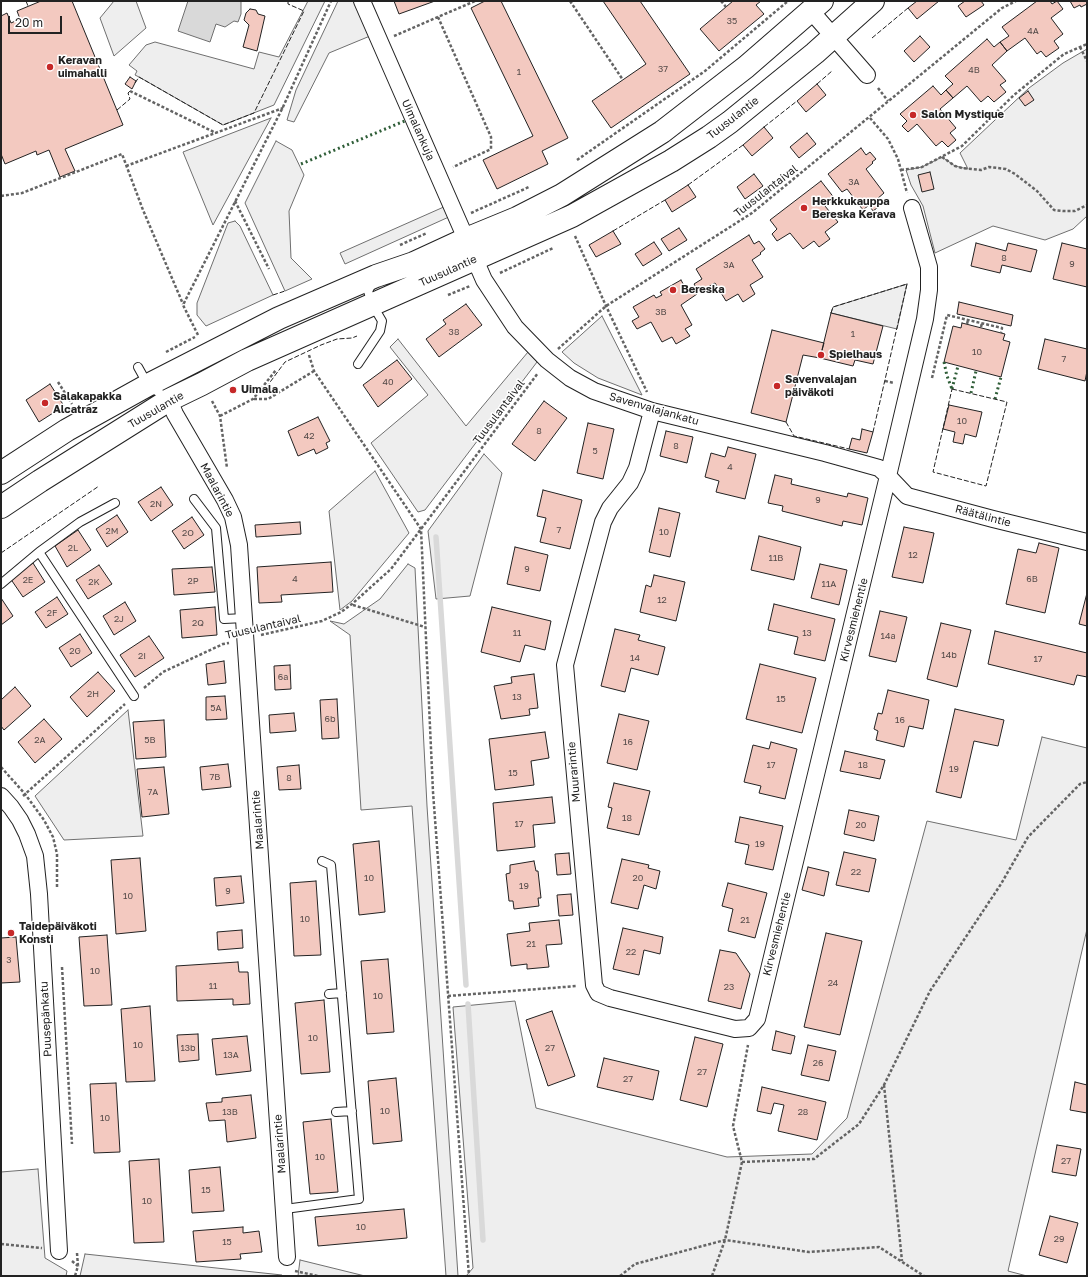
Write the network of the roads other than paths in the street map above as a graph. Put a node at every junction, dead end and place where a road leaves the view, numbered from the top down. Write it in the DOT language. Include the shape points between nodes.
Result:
graph roads {
  1 [pos="362,1"];
  2 [pos="873,1"];
  3 [pos="817,6"];
  4 [pos="833,36"];
  5 [pos="867,75"];
  6 [pos="912,208"];
  7 [pos="462,229"];
  8 [pos="475,259"];
  9 [pos="376,276"];
  10 [pos="372,304"];
  11 [pos="358,364"];
  12 [pos="143,376"];
  13 [pos="169,400"];
  14 [pos="652,411"];
  15 [pos="1,473"];
  16 [pos="888,476"];
  17 [pos="194,499"];
  18 [pos="115,503"];
  19 [pos="1,507"];
  20 [pos="1087,542"];
  21 [pos="39,552"];
  22 [pos="1,584"];
  23 [pos="245,618"];
  24 [pos="134,696"];
  25 [pos="6,802"];
  26 [pos="322,861"];
  27 [pos="342,993"];
  28 [pos="329,994"];
  29 [pos="749,1028"];
  30 [pos="352,1111"];
  31 [pos="336,1112"];
  32 [pos="285,1209"];
  33 [pos="59,1251"];
  34 [pos="288,1264"];
  1 -- 7 [label="street, Uimalankuja"];
  2 -- 4 [label="main road, Tuusulantie"];
  3 -- 4 [label="street"];
  3 -- 7 [label="main road, Tuusulantie" via="746,67 662,132 562,195 517,218"];
  4 -- 5 [label="street"];
  4 -- 8 [label="main road, Tuusulantie" via="709,137 671,161 572,216"];
  6 -- 16 [label="street, Kirvesmiehentie" via="929,267 929,290 925,320"];
  7 -- 8 [label="street, Uimalankuja"];
  7 -- 9 [label="main road, Tuusulantie" via="414,262"];
  8 -- 10 [label="main road, Tuusulantie"];
  8 -- 14 [label="street, Savenvalajankatu" via="484,280 515,327 547,360 570,378 594,391"];
  9 -- 10 [label="lane" via="368,291"];
  9 -- 12 [label="main road, Tuusulantie" via="279,318 192,363"];
  10 -- 11 [label="lane" via="382,321 380,331"];
  10 -- 13 [label="main road, Tuusulantie" via="247,360"];
  12 -- 13 [label="lane"];
  12 -- 15 [label="main road, Tuusulantie"];
  13 -- 19 [label="main road, Tuusulantie"];
  13 -- 23 [label="street, Maalarintie" via="233,517 239,545"];
  14 -- 16 [label="street, Savenvalajankatu" via="879,468"];
  14 -- 29 [label="street, Muurarintie" via="630,483 610,508 603,522 565,665 594,984 598,993 610,998 735,1029"];
  16 -- 20 [label="street, Räätälintie" via="907,496"];
  16 -- 29 [label="street, Kirvesmiehentie" via="757,1019"];
  17 -- 23 [label="lane" via="216,528 224,620"];
  18 -- 21 [label="lane" via="80,522"];
  21 -- 22 [label="lane"];
  21 -- 24 [label="lane"];
  23 -- 32 [label="street, Maalarintie"];
  25 -- 33 [label="street, Puusepänkatu" via="27,834 35,856"];
  26 -- 27 [label="lane" via="331,865"];
  27 -- 28 [label="lane"];
  27 -- 30 [label="lane"];
  30 -- 31 [label="lane"];
  30 -- 32 [label="lane" via="359,1199"];
  32 -- 34 [label="street, Maalarintie"];
}
